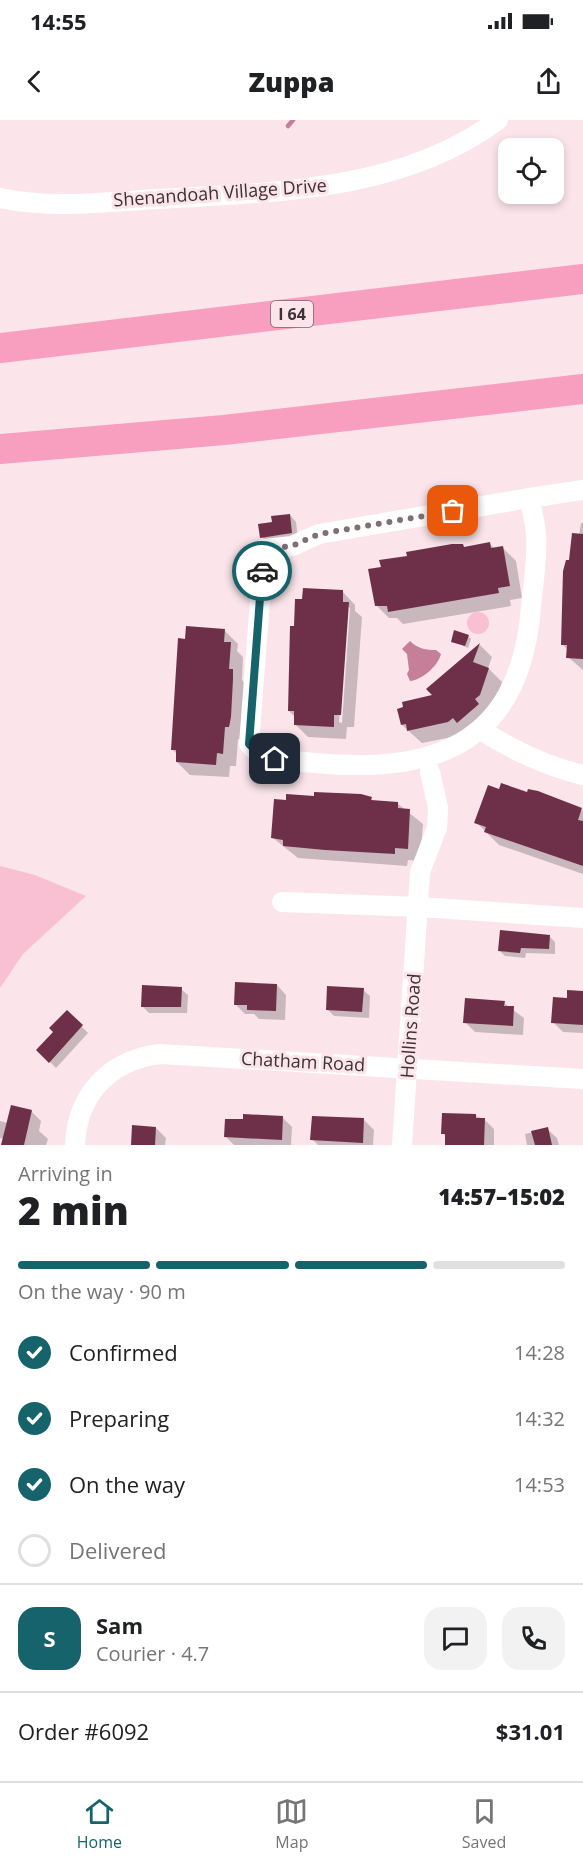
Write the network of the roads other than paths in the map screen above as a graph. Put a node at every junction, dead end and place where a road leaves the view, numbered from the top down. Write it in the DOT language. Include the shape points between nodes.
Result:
graph roads {
  1 [pos="498,120"];
  2 [pos="0,198"];
  3 [pos="583,279"];
  4 [pos="0,348"];
  5 [pos="583,389"];
  6 [pos="0,449"];
  7 [pos="583,490"];
  8 [pos="530,498"];
  9 [pos="481,730"];
  10 [pos="430,772"];
  11 [pos="583,775"];
  12 [pos="282,902"];
  13 [pos="420,906"];
  14 [pos="583,918"];
  15 [pos="408,1068"];
  16 [pos="583,1079"];
  17 [pos="75,1145"];
  18 [pos="402,1145"];
  1 -- 2 [label="street, Shenandoah Village Drive" via="468,140 411,165 316,188 86,203"];
  3 -- 4 [label="highway, I 64"];
  5 -- 6 [label="highway" via="224,430"];
  7 -- 8 [label="street"];
  8 -- 9 [label="street" via="536,535 529,631 513,684"];
  8 -- 9 [label="street" via="319,534 292,546 264,549 249,744 262,757 382,765 433,756"];
  9 -- 11 [label="street" via="513,751"];
  10 -- 13 [label="street, Hollins Road" via="438,808 437,828 420,872"];
  12 -- 13 [label="street"];
  13 -- 14 [label="street"];
  13 -- 15 [label="street, Hollins Road"];
  15 -- 16 [label="street, Chatham Road"];
  15 -- 17 [label="street, Chatham Road" via="160,1054 143,1057 113,1070 88,1096 80,1112"];
  15 -- 18 [label="street, Hollins Road"];
}
